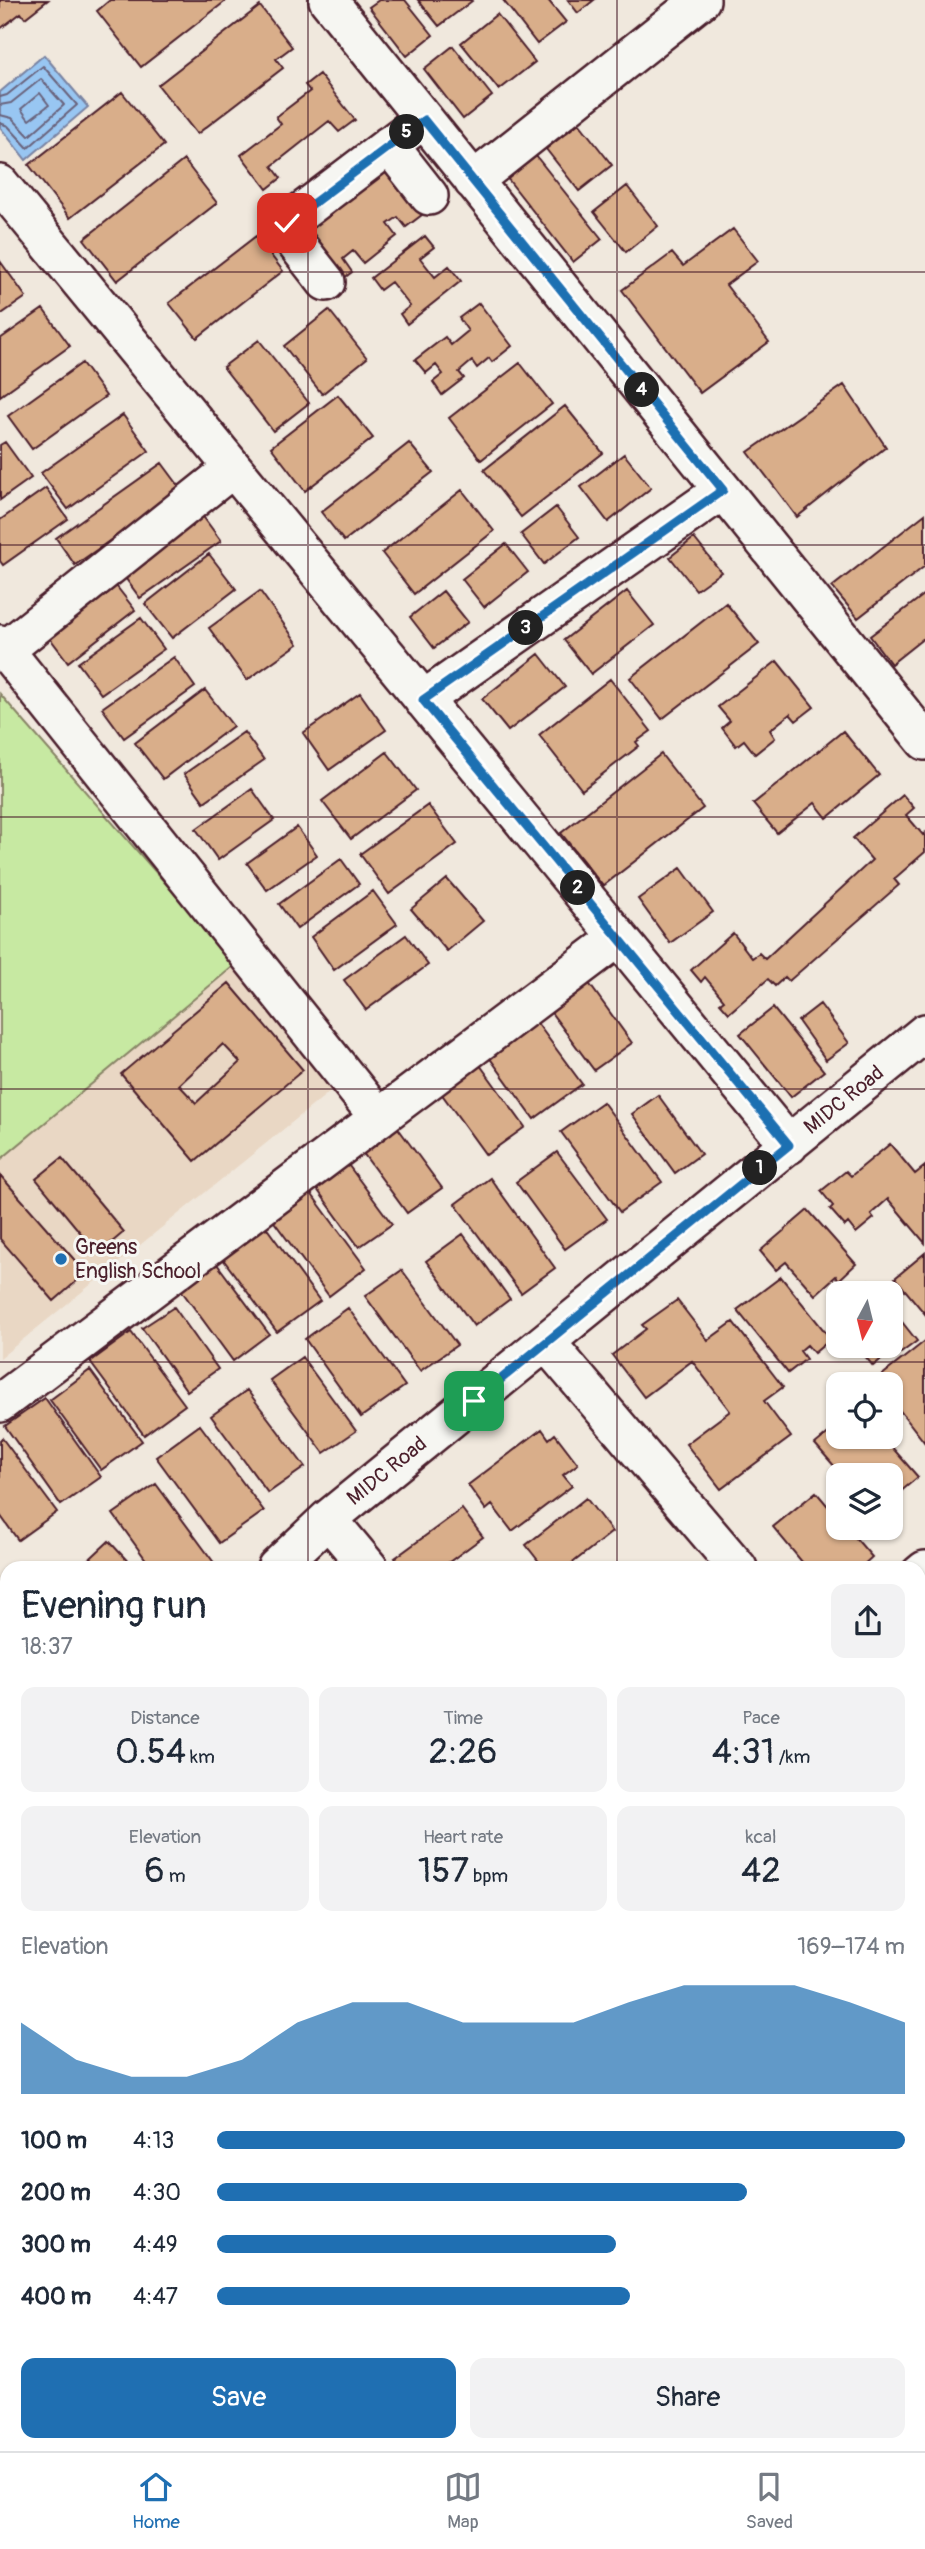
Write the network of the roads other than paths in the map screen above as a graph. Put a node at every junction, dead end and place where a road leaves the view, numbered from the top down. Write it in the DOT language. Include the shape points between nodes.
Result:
graph roads {
  1 [pos="701,0"];
  2 [pos="339,4"];
  3 [pos="424,120"];
  4 [pos="389,145"];
  5 [pos="473,181"];
  6 [pos="0,184"];
  7 [pos="429,196"];
  8 [pos="326,282"];
  9 [pos="233,468"];
  10 [pos="723,490"];
  11 [pos="3,647"];
  12 [pos="423,700"];
  13 [pos="925,741"];
  14 [pos="618,938"];
  15 [pos="925,1033"];
  16 [pos="379,1118"];
  17 [pos="789,1145"];
  18 [pos="546,1342"];
  19 [pos="0,1403"];
  20 [pos="328,1519"];
  21 [pos="283,1561"];
  22 [pos="363,1561"];
  23 [pos="732,1561"];
  1 -- 5 [label="street"];
  2 -- 3 [label="street"];
  3 -- 4 [label="street"];
  3 -- 5 [label="street"];
  4 -- 7 [label="street"];
  4 -- 8 [label="street" via="287,223 286,231"];
  5 -- 10 [label="street"];
  6 -- 9 [label="street"];
  9 -- 11 [label="street"];
  9 -- 12 [label="street"];
  10 -- 12 [label="street"];
  10 -- 13 [label="street"];
  11 -- 16 [label="street"];
  12 -- 14 [label="street"];
  14 -- 16 [label="street"];
  14 -- 17 [label="street"];
  15 -- 17 [label="street, MIDC Road"];
  16 -- 19 [label="street"];
  17 -- 18 [label="street, MIDC Road"];
  18 -- 20 [label="street, MIDC Road"];
  18 -- 23 [label="street"];
  20 -- 21 [label="street, MIDC Road"];
  20 -- 22 [label="street"];
}
